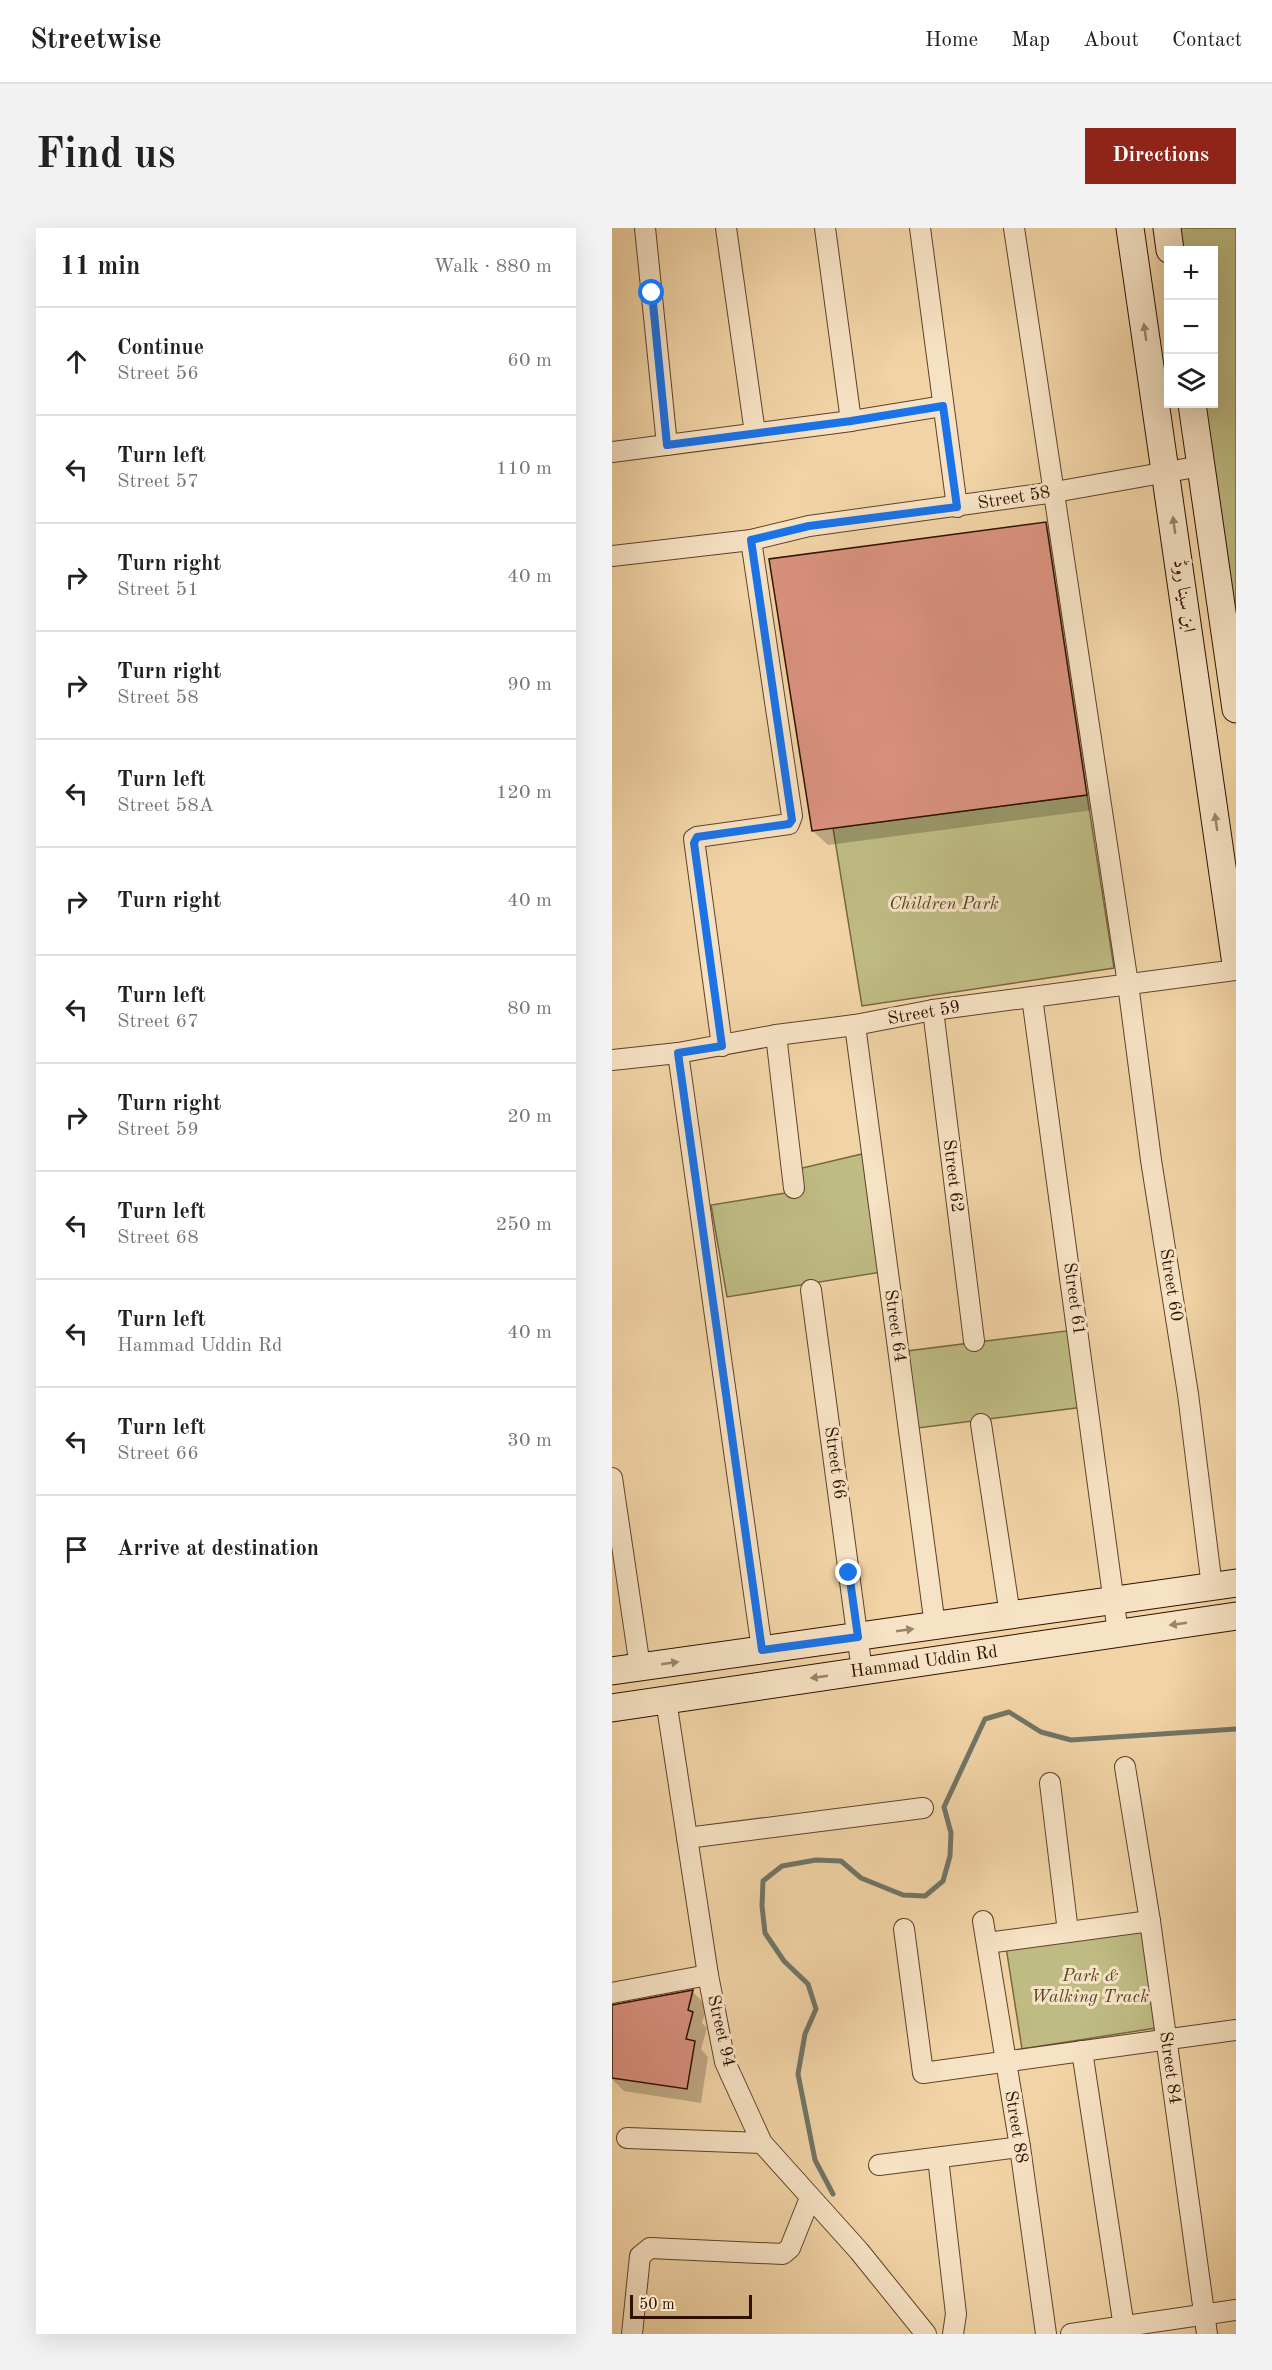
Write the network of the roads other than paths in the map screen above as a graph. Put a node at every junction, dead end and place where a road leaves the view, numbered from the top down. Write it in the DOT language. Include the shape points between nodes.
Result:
graph roads {
  1 [pos="645,228"];
  2 [pos="726,228"];
  3 [pos="825,228"];
  4 [pos="920,228"];
  5 [pos="1014,228"];
  6 [pos="1130,228"];
  7 [pos="1167,228"];
  8 [pos="1169,246"];
  9 [pos="943,406"];
  10 [pos="1193,408"];
  11 [pos="851,421"];
  12 [pos="754,433"];
  13 [pos="667,445"];
  14 [pos="612,452"];
  15 [pos="1201,466"];
  16 [pos="1166,472"];
  17 [pos="1055,492"];
  18 [pos="957,507"];
  19 [pos="751,540"];
  20 [pos="612,556"];
  21 [pos="1236,709"];
  22 [pos="1236,963"];
  23 [pos="1236,970"];
  24 [pos="1128,984"];
  25 [pos="1032,997"];
  26 [pos="933,1010"];
  27 [pos="855,1025"];
  28 [pos="776,1035"];
  29 [pos="722,1046"];
  30 [pos="678,1053"];
  31 [pos="612,1060"];
  32 [pos="794,1188"];
  33 [pos="811,1290"];
  34 [pos="974,1341"];
  35 [pos="981,1424"];
  36 [pos="612,1478"];
  37 [pos="1224,1585"];
  38 [pos="1115,1600"];
  39 [pos="1010,1615"];
  40 [pos="1236,1616"];
  41 [pos="935,1626"];
  42 [pos="1118,1633"];
  43 [pos="858,1637"];
  44 [pos="762,1650"];
  45 [pos="640,1667"];
  46 [pos="612,1671"];
  47 [pos="862,1671"];
  48 [pos="666,1700"];
  49 [pos="612,1708"];
  50 [pos="1125,1767"];
  51 [pos="1050,1783"];
  52 [pos="923,1808"];
  53 [pos="687,1838"];
  54 [pos="983,1921"];
  55 [pos="1150,1921"];
  56 [pos="904,1929"];
  57 [pos="1068,1932"];
  58 [pos="987,1943"];
  59 [pos="708,1975"];
  60 [pos="612,1993"];
  61 [pos="1236,2030"];
  62 [pos="1166,2040"];
  63 [pos="1082,2051"];
  64 [pos="1006,2062"];
  65 [pos="627,2138"];
  66 [pos="762,2143"];
  67 [pos="1020,2147"];
  68 [pos="938,2158"];
  69 [pos="879,2165"];
  70 [pos="810,2198"];
  71 [pos="1236,2310"];
  72 [pos="1204,2313"];
  73 [pos="1125,2330"];
  74 [pos="632,2334"];
  75 [pos="926,2334"];
  76 [pos="953,2334"];
  77 [pos="1046,2334"];
  78 [pos="1071,2334"];
  79 [pos="1207,2334"];
  1 -- 13 [label="street"];
  2 -- 12 [label="street"];
  3 -- 11 [label="street"];
  4 -- 9 [label="street"];
  5 -- 17 [label="street, Street 60"];
  16 -- 6 [label="street, ابن سینا روڈ, one-way"];
  7 -- 8 [label="street"];
  9 -- 11 [label="street"];
  9 -- 18 [label="street"];
  10 -- 15 [label="street, ابن سینا روڈ"];
  11 -- 12 [label="street"];
  12 -- 13 [label="street"];
  13 -- 14 [label="street"];
  15 -- 16 [label="street, Street 58"];
  15 -- 21 [label="street, ابن سینا روڈ"];
  16 -- 17 [label="street, Street 58"];
  22 -- 16 [label="street, ابن سینا روڈ, one-way"];
  17 -- 18 [label="street, Street 58"];
  17 -- 24 [label="street, Street 60"];
  18 -- 19 [label="street, Street 58" via="809,526"];
  19 -- 20 [label="street, Street 58"];
  19 -- 29 [label="street" via="792,820 789,824 694,839"];
  23 -- 24 [label="street, Street 59"];
  24 -- 25 [label="street, Street 59"];
  24 -- 37 [label="street, Street 60" via="1188,1394"];
  25 -- 26 [label="street, Street 59"];
  25 -- 38 [label="street, Street 61"];
  26 -- 27 [label="street, Street 59"];
  26 -- 34 [label="street, Street 62"];
  27 -- 28 [label="street, Street 59"];
  27 -- 41 [label="street, Street 64"];
  28 -- 29 [label="street, Street 59"];
  28 -- 32 [label="street"];
  29 -- 30 [label="street, Street 59"];
  30 -- 31 [label="street, Street 59"];
  30 -- 44 [label="street"];
  33 -- 43 [label="street, Street 66"];
  35 -- 39 [label="street"];
  36 -- 45 [label="street"];
  37 -- 38 [label="street, Hammad Uddin Rd"];
  38 -- 39 [label="street, Hammad Uddin Rd"];
  38 -- 42 [label="street, Street 61"];
  39 -- 41 [label="street, Hammad Uddin Rd"];
  40 -- 42 [label="street, Hammad Uddin Rd, one-way"];
  43 -- 41 [label="street, Hammad Uddin Rd, one-way"];
  42 -- 47 [label="street, Hammad Uddin Rd"];
  43 -- 44 [label="street, Hammad Uddin Rd"];
  43 -- 47 [label="street, Street 66"];
  45 -- 44 [label="street, Hammad Uddin Rd, one-way"];
  45 -- 46 [label="street, Hammad Uddin Rd"];
  47 -- 48 [label="street, Hammad Uddin Rd, one-way"];
  48 -- 49 [label="street, Hammad Uddin Rd"];
  48 -- 53 [label="street, Street 94"];
  50 -- 55 [label="street, Street 84"];
  51 -- 57 [label="street"];
  52 -- 53 [label="street"];
  53 -- 59 [label="street, Street 94"];
  54 -- 58 [label="street, Street 88"];
  55 -- 57 [label="street"];
  55 -- 62 [label="street, Street 84"];
  56 -- 64 [label="street" via="923,2073"];
  57 -- 58 [label="street"];
  58 -- 64 [label="street, Street 88"];
  59 -- 60 [label="street"];
  59 -- 66 [label="street, Street 94" via="724,2062"];
  61 -- 62 [label="street"];
  62 -- 63 [label="street"];
  62 -- 72 [label="street, Street 84"];
  63 -- 64 [label="street"];
  63 -- 73 [label="street"];
  64 -- 67 [label="street, Street 88"];
  65 -- 66 [label="street"];
  66 -- 70 [label="street, Street 94"];
  67 -- 68 [label="street"];
  67 -- 77 [label="street, Street 88"];
  68 -- 69 [label="street"];
  68 -- 76 [label="street" via="956,2314"];
  70 -- 74 [label="street" via="790,2248 783,2254 645,2250 640,2256"];
  70 -- 75 [label="street, Street 94"];
  71 -- 72 [label="street"];
  72 -- 73 [label="street"];
  72 -- 79 [label="street, Street 84"];
  73 -- 78 [label="street"];
}
